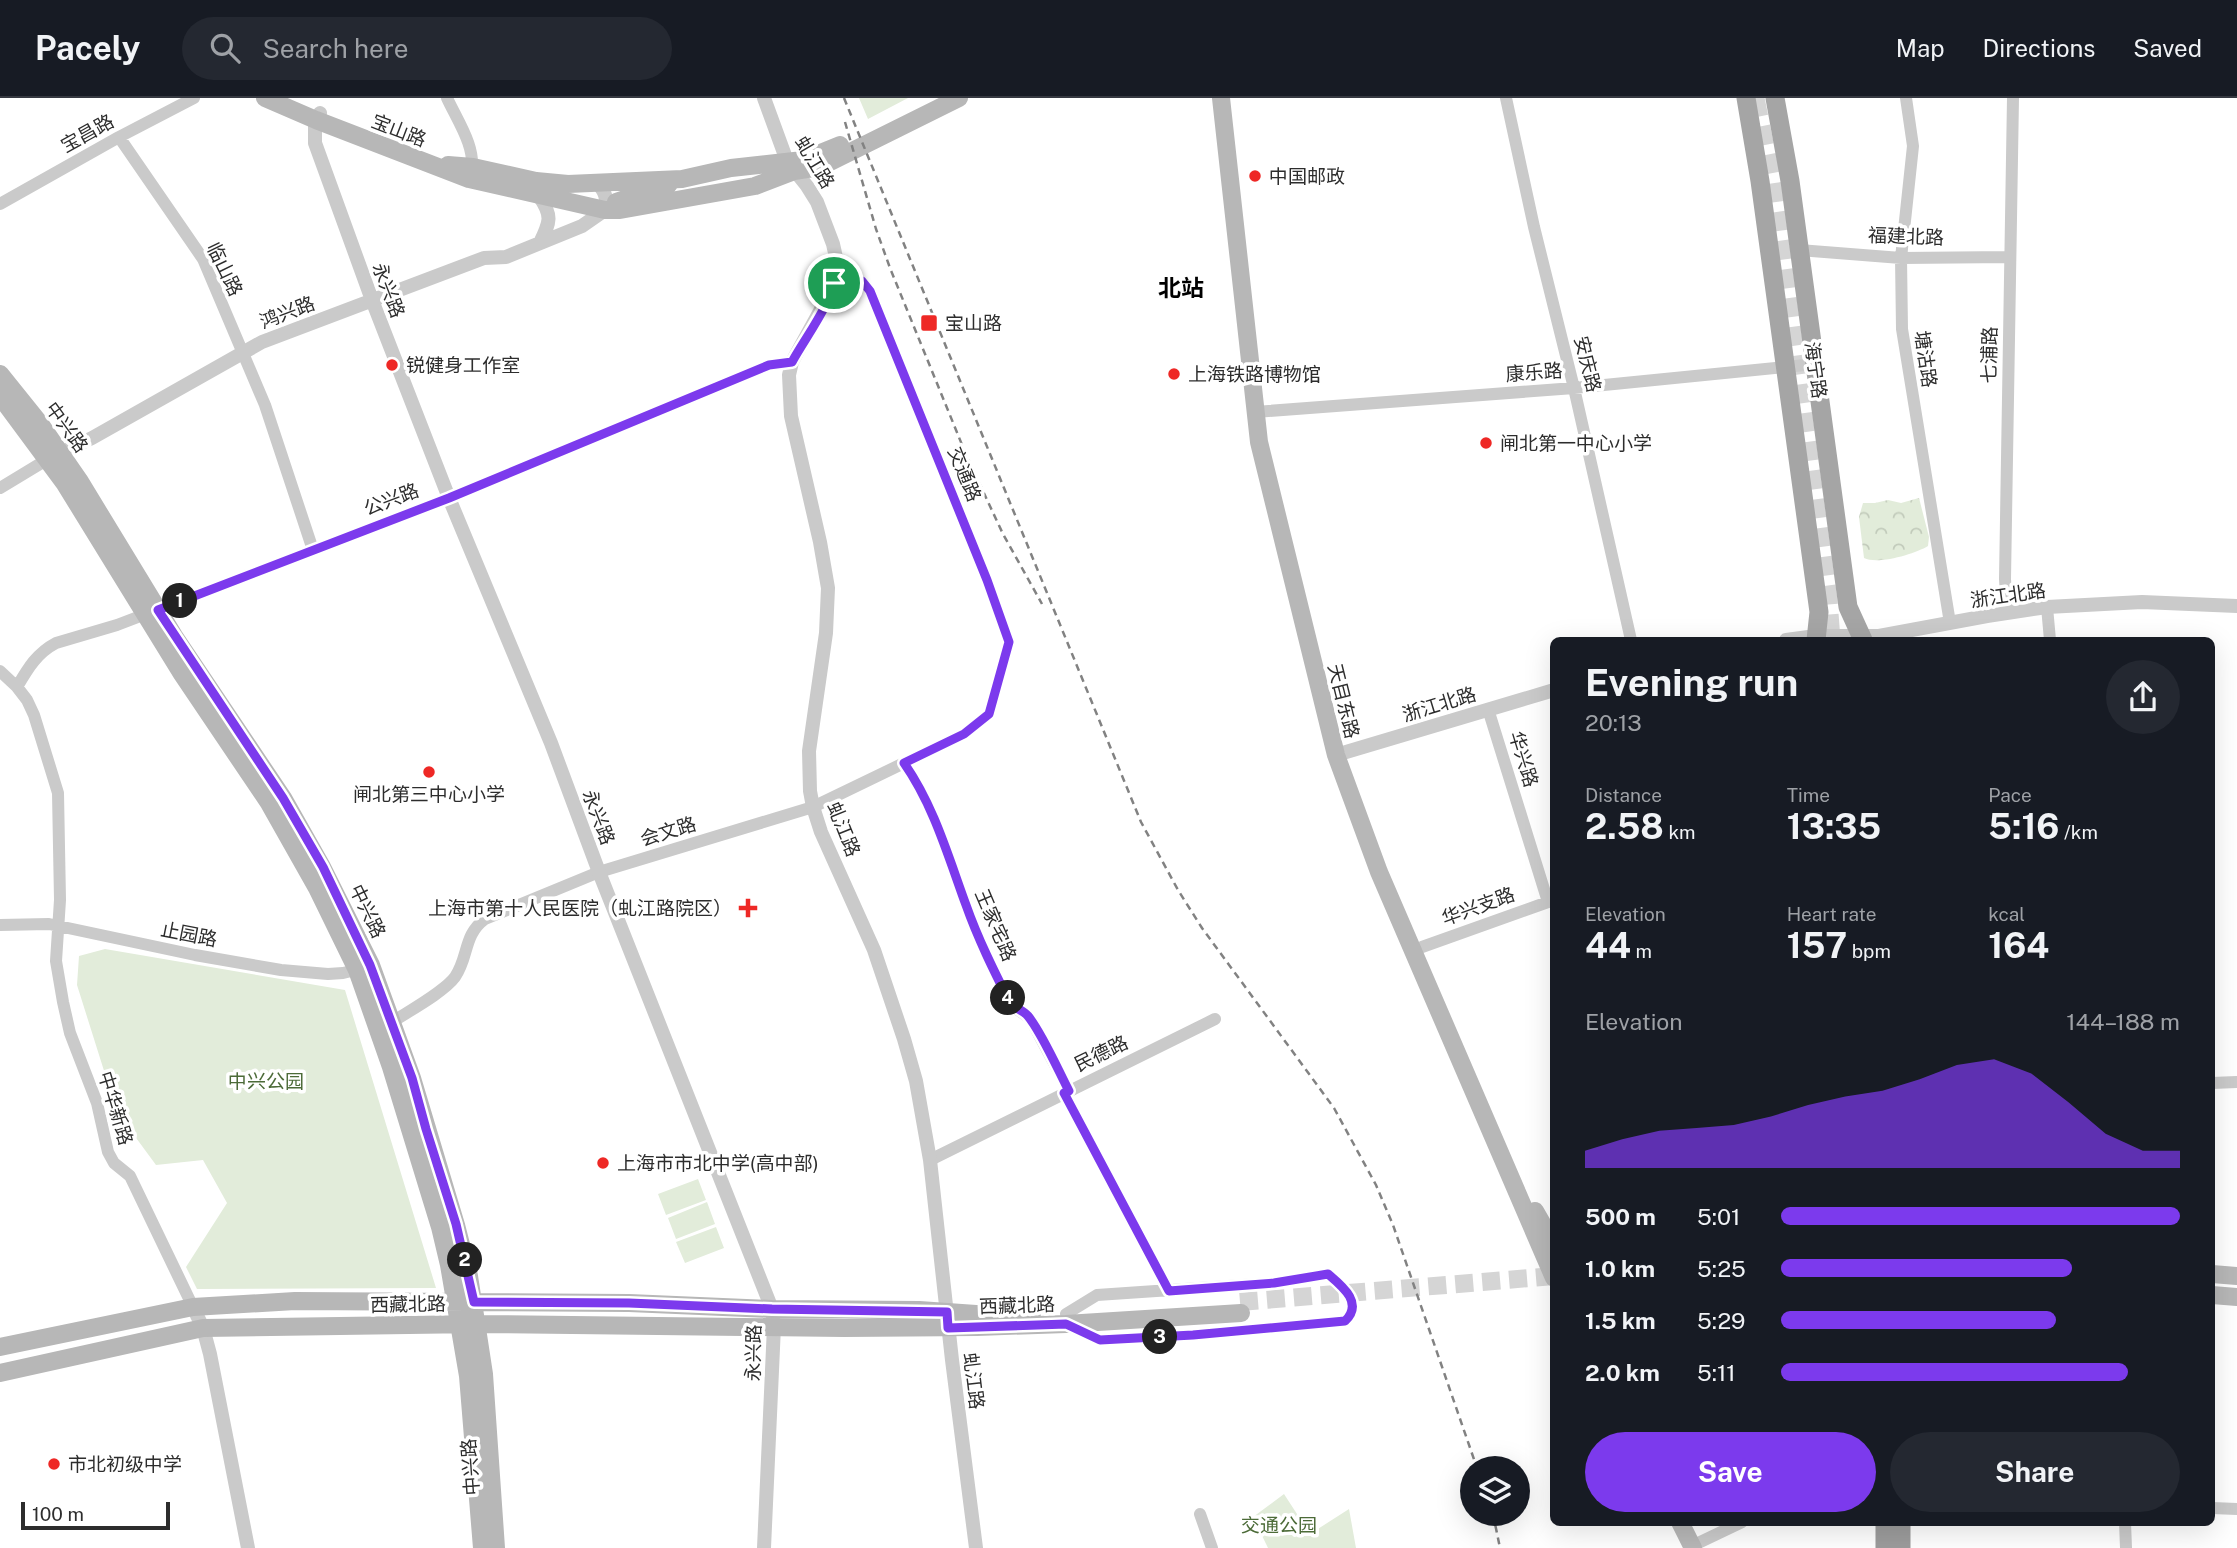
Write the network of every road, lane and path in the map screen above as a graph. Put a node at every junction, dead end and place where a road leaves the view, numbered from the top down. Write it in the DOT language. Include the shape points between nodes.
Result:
graph roads {
  1 [pos="194,98"];
  2 [pos="265,98"];
  3 [pos="286,98"];
  4 [pos="447,98"];
  5 [pos="764,98"];
  6 [pos="949,98"];
  7 [pos="959,98"];
  8 [pos="1221,98"];
  9 [pos="1231,98"];
  10 [pos="1506,98"];
  11 [pos="1746,98"];
  12 [pos="1776,98"];
  13 [pos="1906,98"];
  14 [pos="2013,98"];
  15 [pos="318,117"];
  16 [pos="119,137"];
  17 [pos="790,166"];
  18 [pos="471,173"];
  19 [pos="681,179"];
  20 [pos="597,183"];
  21 [pos="539,195"];
  22 [pos="0,204"];
  23 [pos="604,210"];
  24 [pos="540,243"];
  25 [pos="1799,250"];
  26 [pos="2010,257"];
  27 [pos="1901,258"];
  28 [pos="837,269"];
  29 [pos="372,300"];
  30 [pos="241,352"];
  31 [pos="792,362"];
  32 [pos="1815,364"];
  33 [pos="1786,367"];
  34 [pos="0,374"];
  35 [pos="1574,388"];
  36 [pos="0,396"];
  37 [pos="1260,412"];
  38 [pos="55,456"];
  39 [pos="0,488"];
  40 [pos="449,498"];
  41 [pos="313,550"];
  42 [pos="2237,606"];
  43 [pos="2047,607"];
  44 [pos="151,612"];
  45 [pos="2007,613"];
  46 [pos="1950,623"];
  47 [pos="1630,637"];
  48 [pos="1816,637"];
  49 [pos="1862,637"];
  50 [pos="1870,637"];
  51 [pos="2050,637"];
  52 [pos="0,671"];
  53 [pos="17,687"];
  54 [pos="1550,691"];
  55 [pos="1488,709"];
  56 [pos="989,714"];
  57 [pos="1340,754"];
  58 [pos="904,763"];
  59 [pos="813,807"];
  60 [pos="599,872"];
  61 [pos="1548,902"];
  62 [pos="0,925"];
  63 [pos="58,925"];
  64 [pos="1422,947"];
  65 [pos="364,968"];
  66 [pos="1215,1020"];
  67 [pos="392,1022"];
  68 [pos="2237,1082"];
  69 [pos="2215,1083"];
  70 [pos="1066,1092"];
  71 [pos="930,1160"];
  72 [pos="1538,1218"];
  73 [pos="1550,1229"];
  74 [pos="1550,1238"];
  75 [pos="1550,1269"];
  76 [pos="2215,1274"];
  77 [pos="2237,1276"];
  78 [pos="1169,1291"];
  79 [pos="2215,1295"];
  80 [pos="2237,1297"];
  81 [pos="465,1302"];
  82 [pos="192,1307"];
  83 [pos="1241,1307"];
  84 [pos="773,1318"];
  85 [pos="1066,1319"];
  86 [pos="948,1320"];
  87 [pos="469,1325"];
  88 [pos="203,1328"];
  89 [pos="0,1347"];
  90 [pos="0,1373"];
  91 [pos="2215,1508"];
  92 [pos="2237,1509"];
  93 [pos="1200,1514"];
  94 [pos="1683,1526"];
  95 [pos="1694,1526"];
  96 [pos="1735,1526"];
  97 [pos="1877,1526"];
  98 [pos="1885,1526"];
  99 [pos="1903,1526"];
  100 [pos="2125,1526"];
  101 [pos="1699,1546"];
  102 [pos="248,1548"];
  103 [pos="482,1548"];
  104 [pos="496,1548"];
  105 [pos="764,1548"];
  106 [pos="976,1548"];
  107 [pos="1212,1548"];
  108 [pos="1877,1548"];
  109 [pos="1885,1548"];
  110 [pos="1904,1548"];
  111 [pos="2126,1548"];
  1 -- 16 [label="street, 宝昌路"];
  2 -- 15 [label="main road, 宝山路"];
  3 -- 15 [label="main road, 宝山路"];
  4 -- 18 [label="street" via="470,146"];
  5 -- 17 [label="street, 虬江路"];
  6 -- 17 [label="main road, 宝山路"];
  7 -- 17 [label="main road, 宝山路" via="820,167"];
  8 -- 37 [label="main road, 天目东路"];
  9 -- 37 [label="main road, 天目东路"];
  10 -- 35 [label="street, 安庆路"];
  11 -- 33 [label="main road, 海宁路"];
  12 -- 25 [label="main road, 海宁路"];
  13 -- 27 [label="street, 塘沽路" via="1913,146"];
  14 -- 26 [label="street, 七浦路"];
  15 -- 18 [label="main road, 宝山路"];
  15 -- 29 [label="street, 永兴路" via="315,142"];
  16 -- 22 [label="street, 宝昌路"];
  16 -- 30 [label="street, 临山路" via="202,259"];
  17 -- 19 [label="main road, 宝山路" via="732,168"];
  17 -- 23 [label="main road, 宝山路" via="755,186"];
  17 -- 28 [label="street, 虬江路" via="817,202"];
  18 -- 20 [label="main road, 宝山路"];
  18 -- 21 [label="main road, 宝山路"];
  19 -- 20 [label="main road, 宝山路"];
  19 -- 23 [label="main road" via="621,199"];
  20 -- 23 [label="street" via="607,199"];
  21 -- 23 [label="main road, 宝山路"];
  21 -- 24 [label="street" via="549,219"];
  23 -- 24 [label="street, 鸿兴路" via="582,226"];
  24 -- 29 [label="street, 鸿兴路" via="506,257 484,258"];
  25 -- 27 [label="street, 福建北路"];
  25 -- 32 [label="main road, 海宁路"];
  26 -- 27 [label="street, 福建北路"];
  26 -- 45 [label="street, 七浦路"];
  27 -- 46 [label="street, 塘沽路" via="1905,351"];
  28 -- 31 [label="street, 虬江路" via="826,303"];
  28 -- 56 [label="street, 交通路" via="862,281 870,291 1009,642"];
  29 -- 30 [label="street, 鸿兴路"];
  29 -- 40 [label="street, 永兴路"];
  30 -- 38 [label="street, 鸿兴路"];
  30 -- 41 [label="street, 临山路" via="277,437"];
  31 -- 40 [label="street, 公兴路" via="769,365"];
  31 -- 59 [label="street, 虬江路" via="791,416 828,588 809,751"];
  32 -- 33 [label="street, 康乐路"];
  32 -- 49 [label="main road, 海宁路" via="1848,607"];
  33 -- 35 [label="street, 康乐路"];
  33 -- 48 [label="main road, 海宁路" via="1819,612"];
  34 -- 38 [label="main road, 中兴路"];
  35 -- 37 [label="street, 康乐路"];
  35 -- 47 [label="street, 安庆路"];
  36 -- 38 [label="main road, 中兴路"];
  37 -- 57 [label="main road, 天目东路" via="1259,442"];
  38 -- 39 [label="street, 鸿兴路"];
  38 -- 44 [label="main road, 中兴路" via="120,545"];
  40 -- 41 [label="street, 公兴路"];
  40 -- 60 [label="street, 永兴路"];
  41 -- 44 [label="street, 公兴路"];
  42 -- 43 [label="street, 浙江北路" via="2142,602"];
  43 -- 45 [label="street, 浙江北路"];
  43 -- 51 [label="street"];
  44 -- 53 [label="street, 公兴路" via="45,649"];
  44 -- 65 [label="main road, 中兴路" via="182,674 269,803"];
  45 -- 46 [label="street, 浙江北路"];
  46 -- 50 [label="street, 浙江北路"];
  52 -- 53 [label="street, 中华新路"];
  53 -- 63 [label="street, 中华新路" via="34,715 58,793"];
  54 -- 55 [label="street, 浙江北路"];
  55 -- 57 [label="street, 浙江北路"];
  55 -- 61 [label="street, 华兴路"];
  56 -- 58 [label="street, 会文路" via="964,734"];
  57 -- 64 [label="main road, 天目东路"];
  57 -- 75 [label="main road, 天目东路" via="1347,790 1384,883"];
  58 -- 59 [label="street, 会文路"];
  58 -- 70 [label="street, 王家宅路" via="928,802 987,957 1010,1003 1031,1020"];
  59 -- 60 [label="street, 会文路"];
  59 -- 71 [label="street, 虬江路" via="874,950 904,1039"];
  60 -- 67 [label="street, 会文路" via="485,919 470,935 454,978"];
  60 -- 84 [label="street, 永兴路"];
  61 -- 64 [label="street, 华兴支路"];
  62 -- 63 [label="street, 止园路"];
  63 -- 65 [label="street, 止园路" via="257,967 328,974"];
  63 -- 82 [label="street, 中华新路" via="56,961 63,1003 97,1103 108,1153 130,1176"];
  64 -- 72 [label="main road, 天目东路"];
  65 -- 67 [label="main road, 中兴路"];
  65 -- 81 [label="main road, 中兴路" via="446,1252"];
  66 -- 70 [label="street, 民德路"];
  67 -- 81 [label="main road, 中兴路" via="452,1212"];
  68 -- 69 [label="street"];
  70 -- 71 [label="street, 民德路"];
  70 -- 78 [label="street, 王家宅路"];
  71 -- 86 [label="street, 虬江路"];
  72 -- 73 [label="street"];
  72 -- 74 [label="main road, 天目东路"];
  76 -- 77 [label="main road"];
  78 -- 85 [label="street" via="1097,1295"];
  78 -- 85 [label="street" via="1328,1274 1350,1294 1352,1308 1349,1318 1340,1323 1100,1340"];
  79 -- 80 [label="main road"];
  81 -- 82 [label="main road, 西藏北路" via="295,1301"];
  81 -- 84 [label="main road, 西藏北路" via="629,1303"];
  81 -- 87 [label="main road, 中兴路"];
  82 -- 88 [label="street, 中华新路"];
  82 -- 89 [label="main road, 西藏北路"];
  83 -- 85 [label="main road, 西藏北路"];
  84 -- 86 [label="main road, 西藏北路"];
  84 -- 87 [label="main road, 西藏北路"];
  84 -- 105 [label="street, 永兴路"];
  85 -- 86 [label="main road, 西藏北路"];
  86 -- 106 [label="street, 虬江路"];
  87 -- 88 [label="main road, 西藏北路"];
  87 -- 103 [label="main road, 中兴路" via="468,1376"];
  87 -- 104 [label="main road, 中兴路" via="489,1426"];
  88 -- 90 [label="main road, 西藏北路"];
  88 -- 102 [label="street, 中华新路"];
  91 -- 92 [label="street"];
  93 -- 107 [label="street"];
  94 -- 101 [label="main road"];
  95 -- 101 [label="main road"];
  96 -- 101 [label="street"];
  97 -- 108 [label="main road"];
  98 -- 109 [label="highway"];
  99 -- 110 [label="highway"];
  100 -- 111 [label="street"];
}
